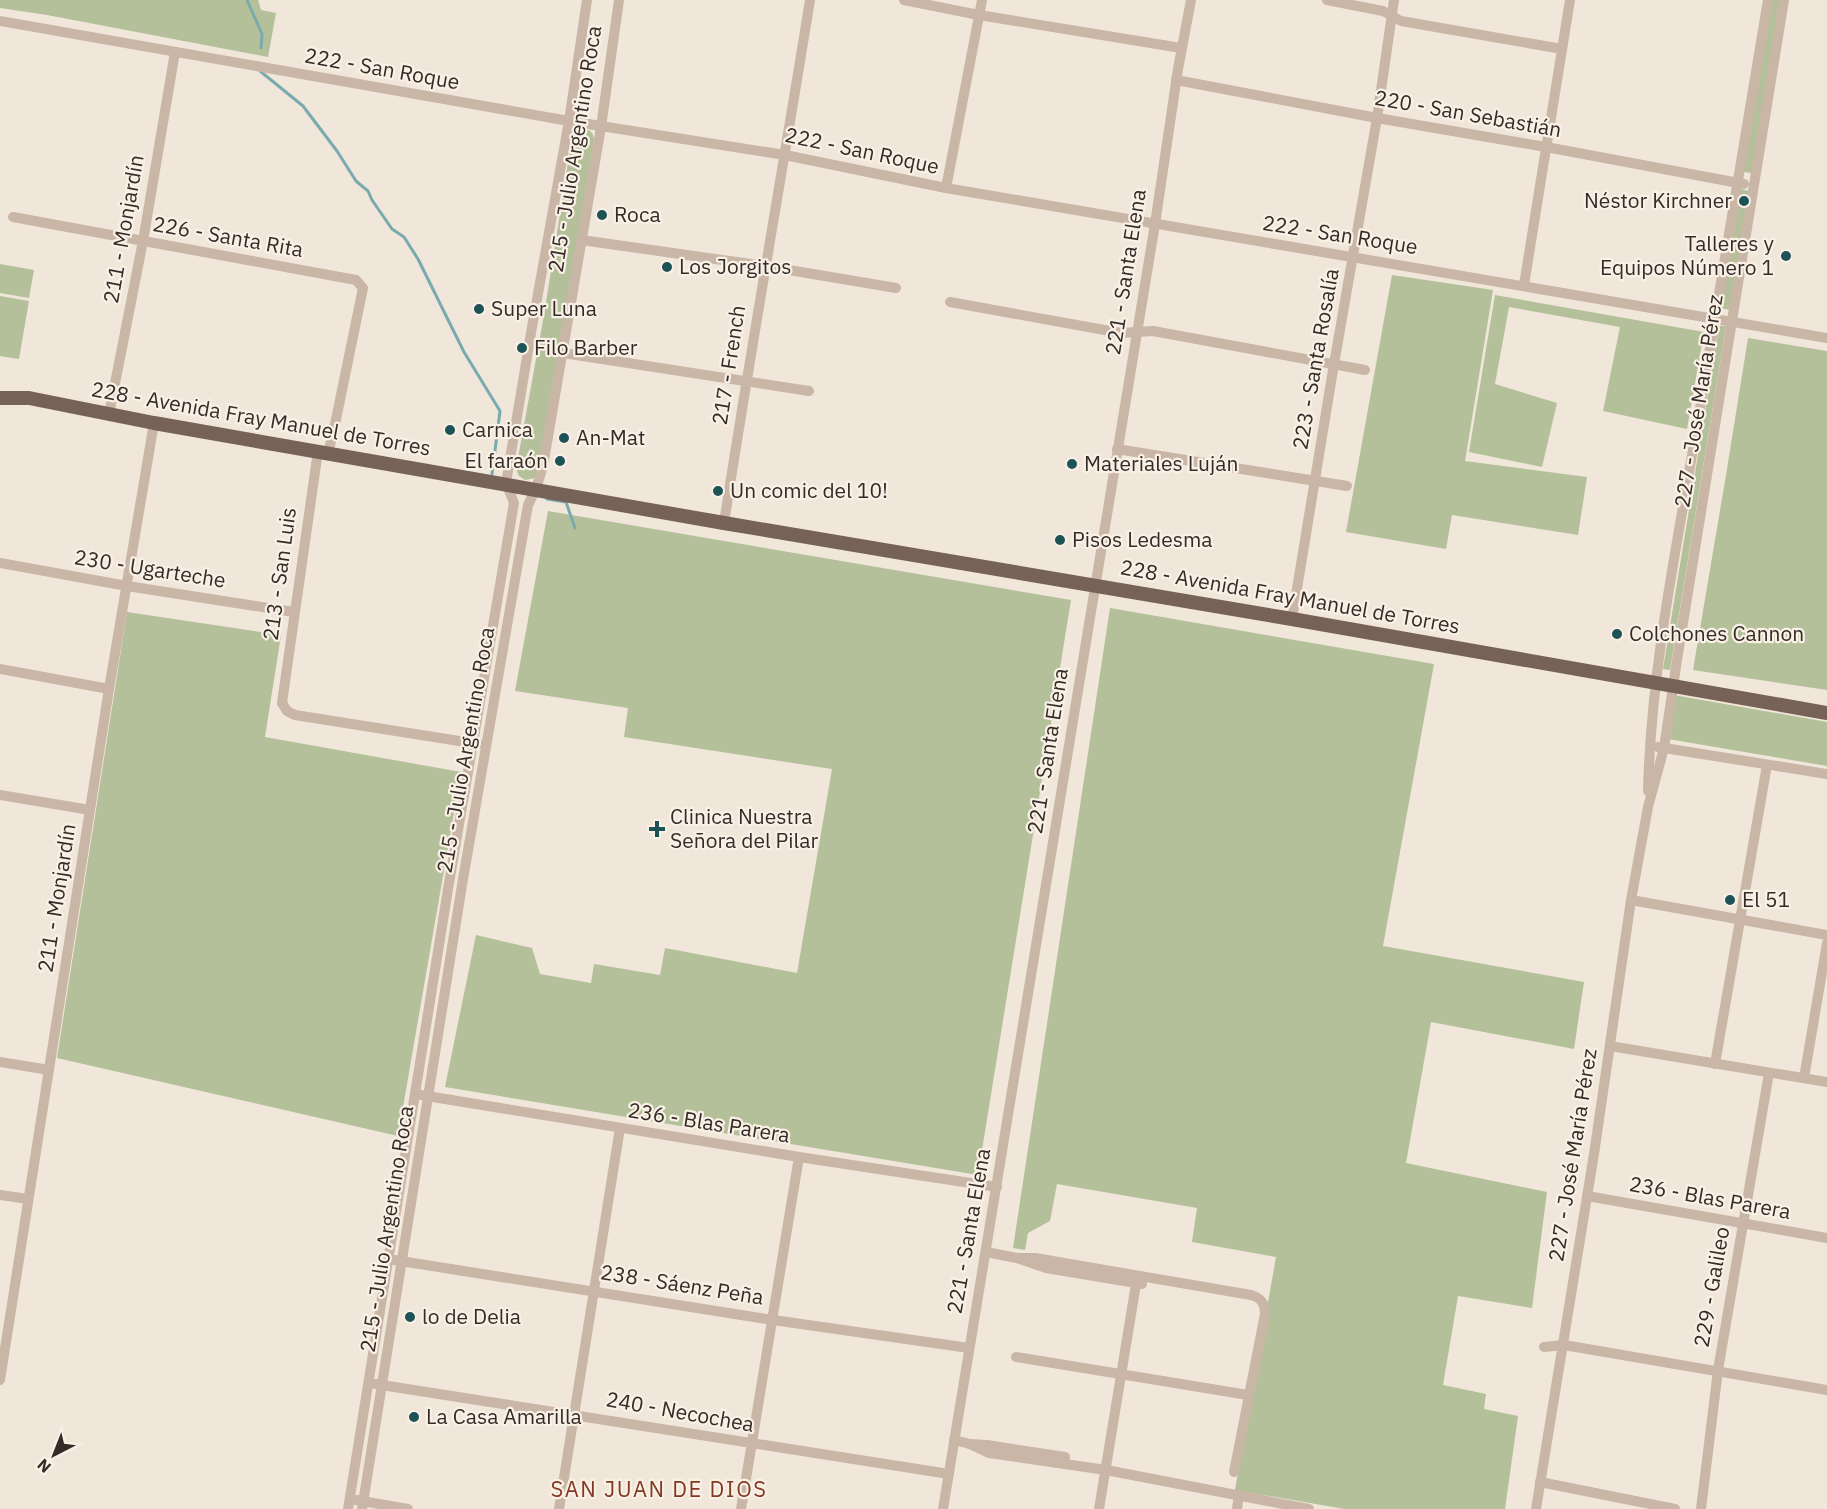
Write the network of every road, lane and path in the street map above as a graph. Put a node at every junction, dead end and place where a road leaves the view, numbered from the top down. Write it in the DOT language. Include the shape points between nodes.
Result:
graph roads {
  1 [pos="587,0"];
  2 [pos="619,0"];
  3 [pos="810,0"];
  4 [pos="904,0"];
  5 [pos="982,0"];
  6 [pos="1191,0"];
  7 [pos="1327,0"];
  8 [pos="1394,0"];
  9 [pos="1570,0"];
  10 [pos="1768,0"];
  11 [pos="1784,0"];
  12 [pos="980,15"];
  13 [pos="1392,15"];
  14 [pos="0,21"];
  15 [pos="1181,48"];
  16 [pos="1562,49"];
  17 [pos="175,52"];
  18 [pos="1176,80"];
  19 [pos="1377,118"];
  20 [pos="569,121"];
  21 [pos="601,127"];
  22 [pos="1546,147"];
  23 [pos="785,154"];
  24 [pos="1738,183"];
  25 [pos="1753,186"];
  26 [pos="946,188"];
  27 [pos="13,217"];
  28 [pos="1155,224"];
  29 [pos="581,240"];
  30 [pos="143,241"];
  31 [pos="1353,257"];
  32 [pos="765,266"];
  33 [pos="1524,285"];
  34 [pos="363,288"];
  35 [pos="896,288"];
  36 [pos="950,302"];
  37 [pos="1716,318"];
  38 [pos="1732,320"];
  39 [pos="1136,332"];
  40 [pos="1827,338"];
  41 [pos="562,353"];
  42 [pos="1334,364"];
  43 [pos="1365,370"];
  44 [pos="746,380"];
  45 [pos="809,391"];
  46 [pos="0,398"];
  47 [pos="109,414"];
  48 [pos="154,423"];
  49 [pos="1117,448"];
  50 [pos="323,451"];
  51 [pos="1315,480"];
  52 [pos="506,483"];
  53 [pos="1347,486"];
  54 [pos="536,489"];
  55 [pos="724,523"];
  56 [pos="0,563"];
  57 [pos="1094,585"];
  58 [pos="127,586"];
  59 [pos="294,612"];
  60 [pos="1292,619"];
  61 [pos="0,669"];
  62 [pos="1656,682"];
  63 [pos="1674,685"];
  64 [pos="109,689"];
  65 [pos="1827,712"];
  66 [pos="473,743"];
  67 [pos="487,745"];
  68 [pos="1649,746"];
  69 [pos="1664,748"];
  70 [pos="1767,765"];
  71 [pos="1827,774"];
  72 [pos="0,795"];
  73 [pos="1648,807"];
  74 [pos="90,810"];
  75 [pos="1631,900"];
  76 [pos="1740,920"];
  77 [pos="1827,935"];
  78 [pos="1827,943"];
  79 [pos="1610,1046"];
  80 [pos="0,1062"];
  81 [pos="1715,1064"];
  82 [pos="49,1070"];
  83 [pos="1769,1073"];
  84 [pos="1804,1078"];
  85 [pos="1827,1082"];
  86 [pos="415,1093"];
  87 [pos="428,1096"];
  88 [pos="621,1128"];
  89 [pos="800,1157"];
  90 [pos="997,1187"];
  91 [pos="0,1195"];
  92 [pos="1587,1196"];
  93 [pos="28,1199"];
  94 [pos="1743,1223"];
  95 [pos="1827,1238"];
  96 [pos="986,1252"];
  97 [pos="389,1260"];
  98 [pos="401,1262"];
  99 [pos="1137,1279"];
  100 [pos="596,1291"];
  101 [pos="773,1320"];
  102 [pos="1564,1345"];
  103 [pos="1544,1347"];
  104 [pos="969,1348"];
  105 [pos="1016,1357"];
  106 [pos="1718,1370"];
  107 [pos="1121,1374"];
  108 [pos="0,1380"];
  109 [pos="369,1383"];
  110 [pos="382,1384"];
  111 [pos="1827,1390"];
  112 [pos="1248,1395"];
  113 [pos="574,1414"];
  114 [pos="954,1440"];
  115 [pos="752,1444"];
  116 [pos="1106,1466"];
  117 [pos="1234,1472"];
  118 [pos="949,1474"];
  119 [pos="1540,1482"];
  120 [pos="1239,1495"];
  121 [pos="349,1504"];
  122 [pos="363,1505"];
  123 [pos="408,1509"];
  124 [pos="559,1509"];
  125 [pos="741,1509"];
  126 [pos="943,1509"];
  127 [pos="1099,1509"];
  128 [pos="1237,1509"];
  129 [pos="1309,1509"];
  130 [pos="1536,1509"];
  131 [pos="1674,1509"];
  132 [pos="1701,1509"];
  1 -- 20 [label="street, 215 - Julio Argentino Roca"];
  2 -- 21 [label="street, 215 - Julio Argentino Roca"];
  3 -- 23 [label="street, 217 - French"];
  4 -- 12 [label="street"];
  5 -- 12 [label="street"];
  6 -- 15 [label="street, 221 - Santa Elena"];
  7 -- 13 [label="street"];
  8 -- 13 [label="street, 223 - Santa Rosalía"];
  9 -- 16 [label="street"];
  10 -- 24 [label="street, 227 - José María Pérez"];
  11 -- 25 [label="street, 227 - José María Pérez"];
  12 -- 15 [label="street"];
  12 -- 26 [label="street"];
  13 -- 16 [label="street" via="1401,21"];
  13 -- 19 [label="street, 223 - Santa Rosalía"];
  14 -- 17 [label="street, 222 - San Roque"];
  15 -- 18 [label="street, 221 - Santa Elena"];
  16 -- 22 [label="street"];
  17 -- 20 [label="street, 222 - San Roque"];
  17 -- 30 [label="street, 211 - Monjardín"];
  18 -- 19 [label="street, 220 - San Sebastián"];
  18 -- 28 [label="street, 221 - Santa Elena"];
  19 -- 22 [label="street, 220 - San Sebastián"];
  19 -- 31 [label="street, 223 - Santa Rosalía"];
  20 -- 21 [label="street, 222 - San Roque"];
  20 -- 52 [label="street, 215 - Julio Argentino Roca"];
  21 -- 23 [label="street, 222 - San Roque"];
  21 -- 29 [label="street, 215 - Julio Argentino Roca"];
  22 -- 24 [label="street, 220 - San Sebastián"];
  22 -- 33 [label="street"];
  23 -- 26 [label="street, 222 - San Roque"];
  23 -- 32 [label="street, 217 - French"];
  24 -- 25 [label="street, 220 - San Sebastián"];
  24 -- 37 [label="street, 227 - José María Pérez"];
  25 -- 38 [label="street, 227 - José María Pérez"];
  26 -- 28 [label="street, 222 - San Roque"];
  27 -- 30 [label="street, 226 - Santa Rita"];
  28 -- 31 [label="street, 222 - San Roque"];
  28 -- 39 [label="street, 221 - Santa Elena"];
  29 -- 32 [label="street"];
  29 -- 41 [label="street, 215 - Julio Argentino Roca"];
  30 -- 34 [label="street, 226 - Santa Rita" via="356,280"];
  30 -- 47 [label="street, 211 - Monjardín"];
  31 -- 33 [label="street, 222 - San Roque"];
  31 -- 42 [label="street, 223 - Santa Rosalía"];
  32 -- 35 [label="street"];
  32 -- 44 [label="street, 217 - French"];
  33 -- 37 [label="street, 222 - San Roque"];
  34 -- 50 [label="street, 213 - San Luis" via="333,434"];
  36 -- 39 [label="street" via="1121,333"];
  37 -- 38 [label="street, 222 - San Roque"];
  37 -- 62 [label="street, 227 - José María Pérez"];
  38 -- 40 [label="street"];
  38 -- 63 [label="street, 227 - José María Pérez"];
  39 -- 42 [label="street" via="1153,331"];
  39 -- 49 [label="street, 221 - Santa Elena"];
  41 -- 44 [label="street"];
  41 -- 54 [label="street, 215 - Julio Argentino Roca"];
  42 -- 43 [label="street"];
  42 -- 51 [label="street, 223 - Santa Rosalía"];
  44 -- 45 [label="street"];
  44 -- 55 [label="street, 217 - French"];
  46 -- 47 [label="main road, 228 - Avenida Fray Manuel de Torres" via="29,398"];
  47 -- 48 [label="main road, 228 - Avenida Fray Manuel de Torres"];
  48 -- 50 [label="main road, 228 - Avenida Fray Manuel de Torres"];
  48 -- 58 [label="street, 211 - Monjardín"];
  49 -- 51 [label="street"];
  49 -- 57 [label="street, 221 - Santa Elena"];
  50 -- 52 [label="main road, 228 - Avenida Fray Manuel de Torres"];
  50 -- 59 [label="street, 213 - San Luis"];
  51 -- 53 [label="street"];
  51 -- 60 [label="street, 223 - Santa Rosalía"];
  52 -- 54 [label="main road, 228 - Avenida Fray Manuel de Torres"];
  52 -- 66 [label="street, 215 - Julio Argentino Roca" via="514,503"];
  54 -- 55 [label="main road, 228 - Avenida Fray Manuel de Torres"];
  54 -- 67 [label="street, 215 - Julio Argentino Roca" via="528,505"];
  55 -- 57 [label="main road, 228 - Avenida Fray Manuel de Torres"];
  56 -- 58 [label="street, 230 - Ugarteche"];
  57 -- 60 [label="main road, 228 - Avenida Fray Manuel de Torres"];
  57 -- 90 [label="street, 221 - Santa Elena"];
  58 -- 59 [label="street, 230 - Ugarteche"];
  58 -- 64 [label="street, 211 - Monjardín"];
  59 -- 66 [label="street, 213 - San Luis" via="282,703 287,711"];
  60 -- 62 [label="main road, 228 - Avenida Fray Manuel de Torres"];
  61 -- 64 [label="street"];
  62 -- 63 [label="main road, 228 - Avenida Fray Manuel de Torres"];
  62 -- 68 [label="street, 227 - José María Pérez"];
  63 -- 65 [label="main road, 228 - Avenida Fray Manuel de Torres"];
  63 -- 69 [label="street, 227 - José María Pérez"];
  64 -- 74 [label="street, 211 - Monjardín"];
  66 -- 67 [label="street"];
  66 -- 86 [label="street, 215 - Julio Argentino Roca"];
  67 -- 87 [label="street, 215 - Julio Argentino Roca"];
  68 -- 69 [label="street"];
  68 -- 73 [label="street, 227 - José María Pérez"];
  69 -- 70 [label="street"];
  69 -- 73 [label="street, 227 - José María Pérez"];
  70 -- 71 [label="street"];
  70 -- 76 [label="street"];
  72 -- 74 [label="street"];
  73 -- 75 [label="street, 227 - José María Pérez"];
  74 -- 82 [label="street, 211 - Monjardín"];
  75 -- 76 [label="street"];
  75 -- 79 [label="street, 227 - José María Pérez"];
  76 -- 77 [label="street"];
  76 -- 81 [label="street"];
  78 -- 84 [label="street"];
  79 -- 81 [label="street"];
  79 -- 92 [label="street, 227 - José María Pérez"];
  80 -- 82 [label="street"];
  81 -- 83 [label="street"];
  82 -- 93 [label="street, 211 - Monjardín"];
  83 -- 84 [label="street"];
  83 -- 94 [label="street, 229 - Galileo"];
  84 -- 85 [label="street"];
  86 -- 87 [label="street, 236 - Blas Parera"];
  86 -- 97 [label="street, 215 - Julio Argentino Roca"];
  87 -- 88 [label="street, 236 - Blas Parera"];
  87 -- 98 [label="street, 215 - Julio Argentino Roca"];
  88 -- 89 [label="street, 236 - Blas Parera"];
  88 -- 100 [label="street"];
  89 -- 90 [label="street, 236 - Blas Parera"];
  89 -- 101 [label="street"];
  90 -- 96 [label="street, 221 - Santa Elena"];
  91 -- 93 [label="street"];
  92 -- 94 [label="street, 236 - Blas Parera"];
  92 -- 102 [label="street, 227 - José María Pérez"];
  93 -- 108 [label="street, 211 - Monjardín"];
  94 -- 95 [label="street, 236 - Blas Parera"];
  94 -- 106 [label="street, 229 - Galileo"];
  96 -- 99 [label="street" via="1046,1269"];
  96 -- 104 [label="street, 221 - Santa Elena"];
  97 -- 98 [label="street, 238 - Sáenz Peña"];
  97 -- 109 [label="street, 215 - Julio Argentino Roca"];
  98 -- 100 [label="street, 238 - Sáenz Peña"];
  98 -- 110 [label="street, 215 - Julio Argentino Roca"];
  99 -- 107 [label="street"];
  99 -- 112 [label="street" via="1258,1305 1265,1314"];
  100 -- 101 [label="street, 238 - Sáenz Peña"];
  100 -- 113 [label="street"];
  101 -- 104 [label="street, 238 - Sáenz Peña"];
  101 -- 115 [label="street"];
  102 -- 103 [label="street"];
  102 -- 106 [label="street"];
  102 -- 119 [label="street, 227 - José María Pérez"];
  104 -- 114 [label="street, 221 - Santa Elena"];
  105 -- 107 [label="street"];
  106 -- 111 [label="street"];
  106 -- 132 [label="street, 229 - Galileo"];
  107 -- 112 [label="street"];
  107 -- 116 [label="street"];
  109 -- 110 [label="street, 240 - Necochea"];
  109 -- 121 [label="street, 215 - Julio Argentino Roca"];
  110 -- 113 [label="street, 240 - Necochea"];
  110 -- 122 [label="street, 215 - Julio Argentino Roca"];
  112 -- 117 [label="street"];
  113 -- 115 [label="street, 240 - Necochea"];
  113 -- 124 [label="street"];
  114 -- 116 [label="street" via="989,1453"];
  114 -- 118 [label="street, 221 - Santa Elena"];
  115 -- 118 [label="street, 240 - Necochea"];
  115 -- 125 [label="street"];
  116 -- 120 [label="street"];
  116 -- 127 [label="street"];
  118 -- 126 [label="street, 221 - Santa Elena"];
  119 -- 130 [label="street, 227 - José María Pérez"];
  119 -- 131 [label="street"];
  120 -- 128 [label="street"];
  120 -- 129 [label="street"];
  121 -- 122 [label="street"];
  122 -- 123 [label="street"];
}
